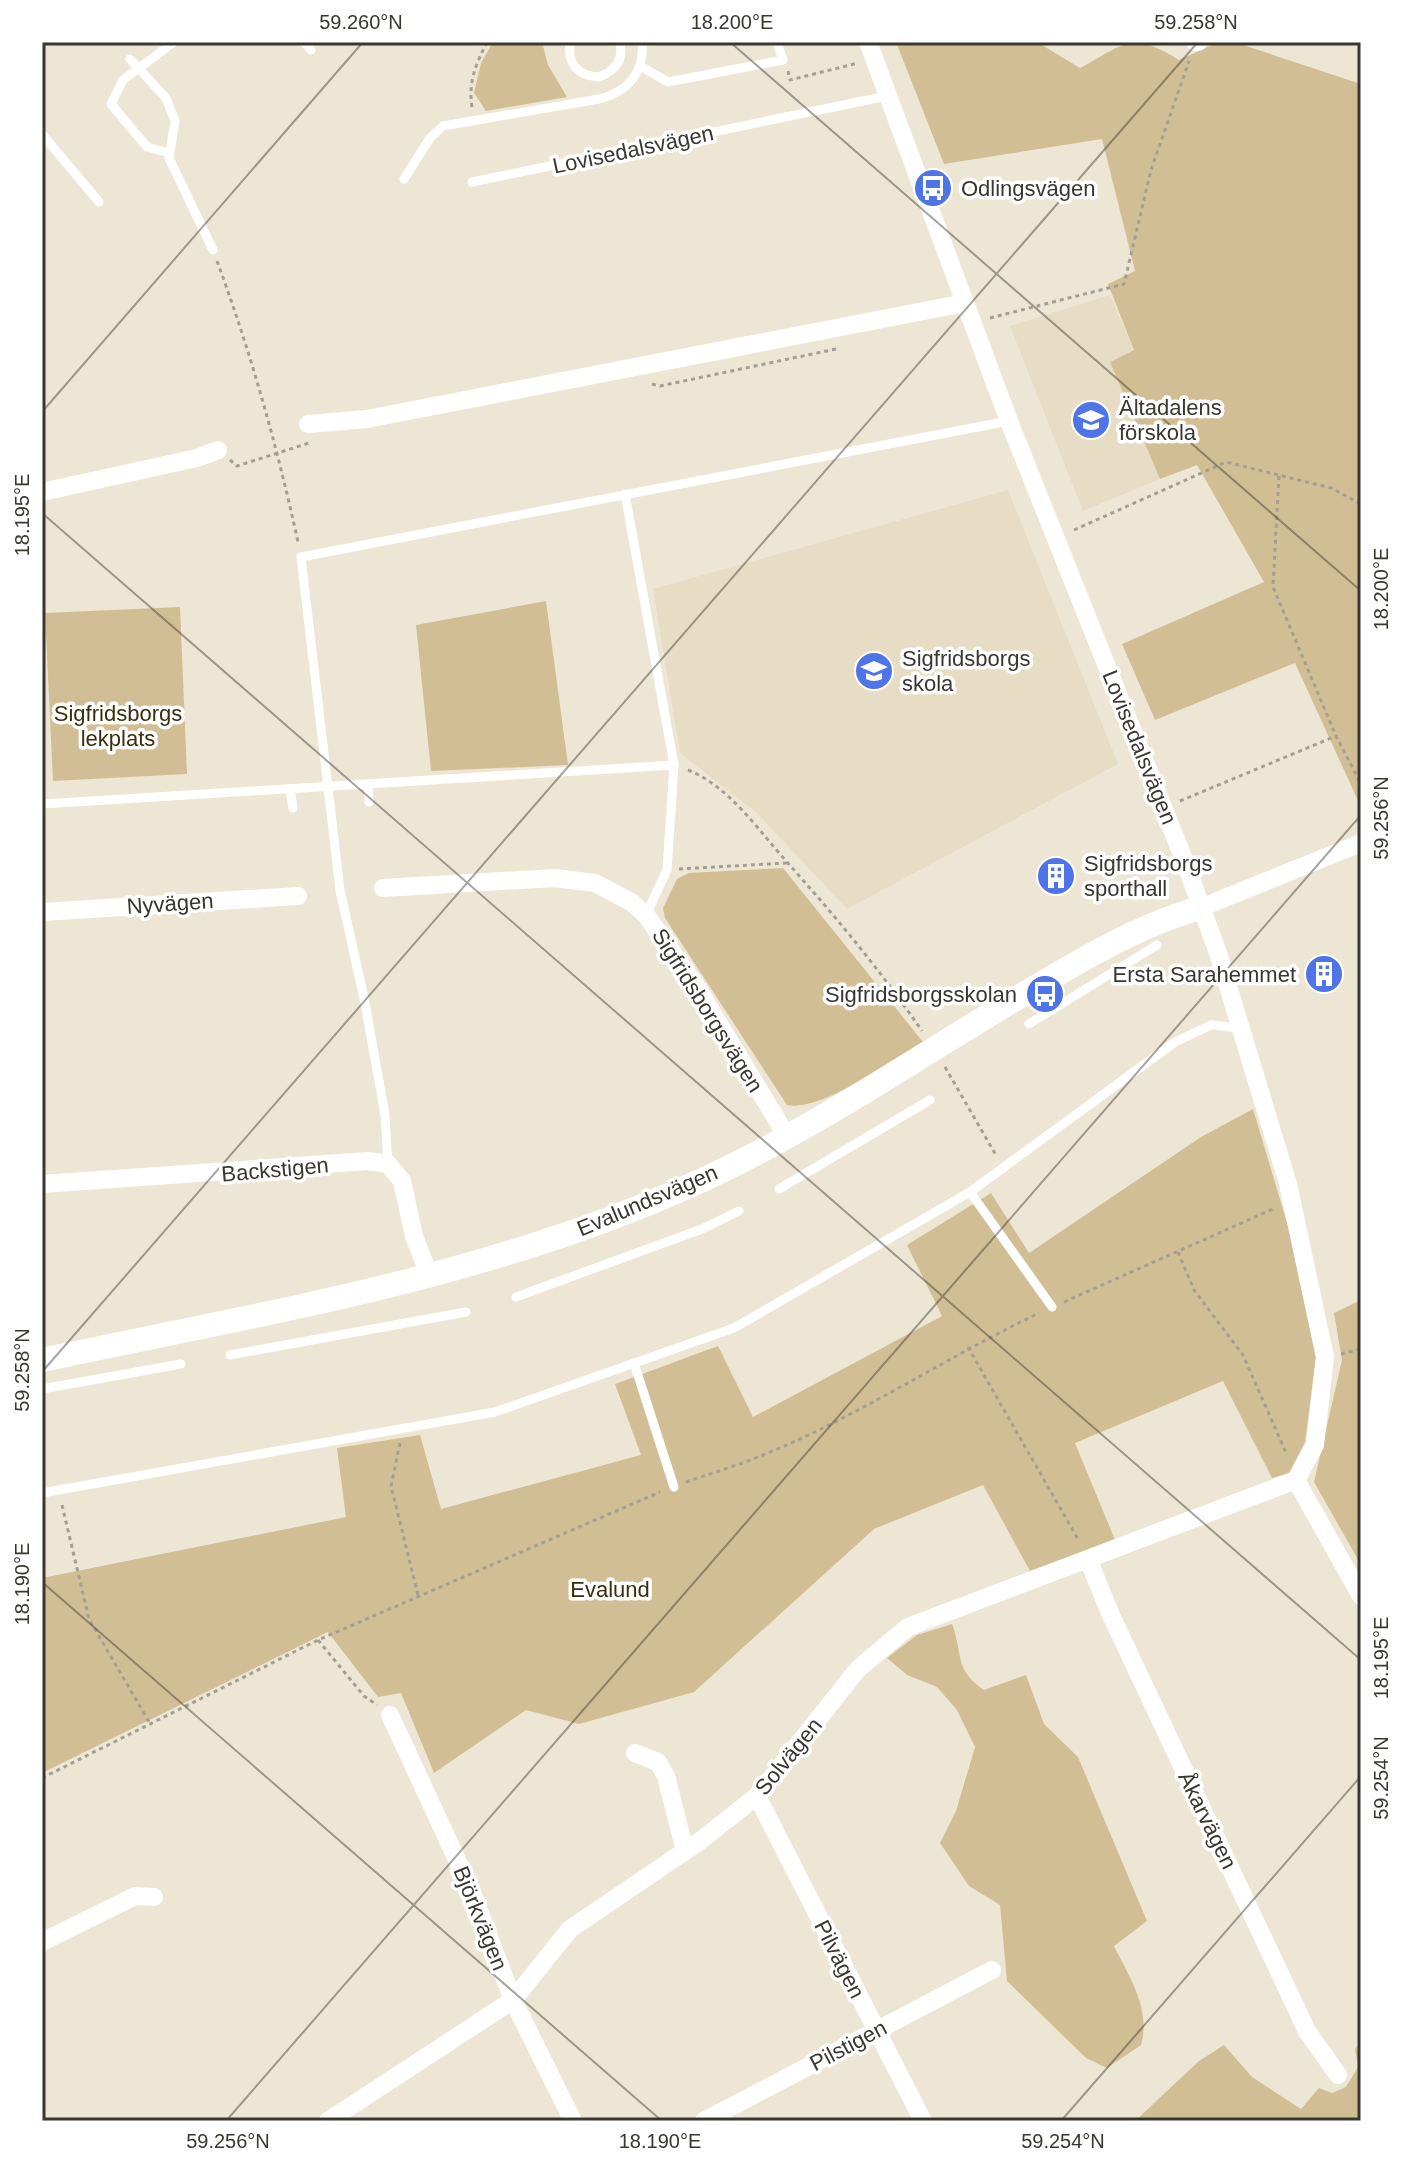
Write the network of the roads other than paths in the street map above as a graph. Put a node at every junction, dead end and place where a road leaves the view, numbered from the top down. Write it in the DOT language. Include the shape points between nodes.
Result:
graph roads {
  1 [pos="174,42"];
  2 [pos="570,42"];
  3 [pos="620,42"];
  4 [pos="642,42"];
  5 [pos="777,42"];
  6 [pos="862,47"];
  7 [pos="130,59"];
  8 [pos="640,66"];
  9 [pos="138,68"];
  10 [pos="887,96"];
  11 [pos="42,134"];
  12 [pos="169,153"];
  13 [pos="404,179"];
  14 [pos="472,182"];
  15 [pos="99,202"];
  16 [pos="213,250"];
  17 [pos="965,303"];
  18 [pos="1009,421"];
  19 [pos="308,424"];
  20 [pos="218,450"];
  21 [pos="42,492"];
  22 [pos="625,494"];
  23 [pos="674,765"];
  24 [pos="368,784"];
  25 [pos="329,786"];
  26 [pos="290,789"];
  27 [pos="369,802"];
  28 [pos="42,804"];
  29 [pos="293,808"];
  30 [pos="1361,843"];
  31 [pos="383,888"];
  32 [pos="298,896"];
  33 [pos="1200,908"];
  34 [pos="42,912"];
  35 [pos="646,915"];
  36 [pos="1157,945"];
  37 [pos="1029,1024"];
  38 [pos="1240,1028"];
  39 [pos="930,1100"];
  40 [pos="786,1135"];
  41 [pos="388,1164"];
  42 [pos="42,1184"];
  43 [pos="779,1189"];
  44 [pos="970,1192"];
  45 [pos="739,1211"];
  46 [pos="429,1275"];
  47 [pos="516,1297"];
  48 [pos="1052,1307"];
  49 [pos="466,1312"];
  50 [pos="230,1355"];
  51 [pos="42,1360"];
  52 [pos="634,1363"];
  53 [pos="181,1364"];
  54 [pos="42,1389"];
  55 [pos="1296,1480"];
  56 [pos="674,1487"];
  57 [pos="42,1493"];
  58 [pos="1088,1559"];
  59 [pos="1361,1596"];
  60 [pos="390,1715"];
  61 [pos="635,1753"];
  62 [pos="757,1796"];
  63 [pos="685,1851"];
  64 [pos="154,1897"];
  65 [pos="42,1942"];
  66 [pos="992,1970"];
  67 [pos="513,2000"];
  68 [pos="877,2030"];
  69 [pos="1338,2075"];
  70 [pos="328,2121"];
  71 [pos="573,2121"];
  72 [pos="704,2121"];
  73 [pos="923,2121"];
  1 -- 9 [label="lane"];
  2 -- 3 [label="lane" via="578,72 599,77 615,69"];
  4 -- 8 [label="lane"];
  5 -- 8 [label="lane" via="783,60 668,82"];
  6 -- 10 [label="street, Lovisedalsvägen"];
  7 -- 9 [label="lane"];
  8 -- 13 [label="lane" via="624,90 614,95 443,126"];
  9 -- 12 [label="lane" via="166,98 175,121"];
  9 -- 12 [label="lane" via="123,80 111,104 147,147"];
  10 -- 14 [label="lane, Lovisedalsvägen"];
  10 -- 17 [label="street, Lovisedalsvägen"];
  11 -- 15 [label="lane"];
  12 -- 16 [label="lane"];
  17 -- 18 [label="street, Lovisedalsvägen"];
  17 -- 19 [label="street" via="367,419"];
  18 -- 22 [label="lane"];
  18 -- 33 [label="street, Lovisedalsvägen"];
  20 -- 21 [label="street"];
  22 -- 23 [label="lane"];
  22 -- 25 [label="lane" via="301,557"];
  23 -- 24 [label="lane"];
  23 -- 35 [label="lane" via="667,870"];
  24 -- 25 [label="lane"];
  24 -- 27 [label="lane"];
  25 -- 26 [label="lane"];
  25 -- 41 [label="lane" via="340,890 385,1115"];
  26 -- 28 [label="lane"];
  26 -- 29 [label="lane"];
  30 -- 33 [label="street"];
  31 -- 35 [label="street, Sigfridsborgsvägen" via="554,878 595,883"];
  32 -- 34 [label="street, Nyvägen"];
  33 -- 38 [label="street, Lovisedalsvägen"];
  33 -- 40 [label="street, Evalundsvägen" via="1166,918 1045,981"];
  35 -- 40 [label="street, Sigfridsborgsvägen" via="698,989"];
  36 -- 37 [label="lane"];
  38 -- 44 [label="lane" via="1211,1025 1175,1042"];
  38 -- 55 [label="street, Lovisedalsvägen" via="1288,1184 1325,1357 1315,1445"];
  39 -- 43 [label="lane"];
  40 -- 46 [label="street, Evalundsvägen" via="698,1182 601,1221"];
  41 -- 42 [label="street, Backstigen" via="368,1161"];
  41 -- 46 [label="street" via="402,1181"];
  44 -- 48 [label="lane"];
  44 -- 52 [label="lane" via="734,1328"];
  45 -- 47 [label="lane"];
  46 -- 51 [label="street, Evalundsvägen"];
  49 -- 50 [label="lane"];
  52 -- 56 [label="lane"];
  52 -- 57 [label="lane" via="495,1412"];
  53 -- 54 [label="lane"];
  55 -- 58 [label="street, Solvägen"];
  55 -- 59 [label="street"];
  58 -- 62 [label="street, Solvägen" via="908,1627 858,1669"];
  58 -- 69 [label="street, Åkarvägen" via="1307,2031"];
  60 -- 67 [label="street, Björkvägen" via="471,1890"];
  61 -- 63 [label="street" via="658,1762 666,1776"];
  62 -- 63 [label="street, Solvägen"];
  62 -- 68 [label="street, Pilvägen"];
  63 -- 67 [label="street, Solvägen" via="570,1929"];
  64 -- 65 [label="street" via="135,1896"];
  66 -- 68 [label="street, Pilstigen"];
  67 -- 70 [label="street, Solvägen"];
  67 -- 71 [label="street, Björkvägen"];
  68 -- 72 [label="street, Pilstigen"];
  68 -- 73 [label="street, Pilvägen"];
}
